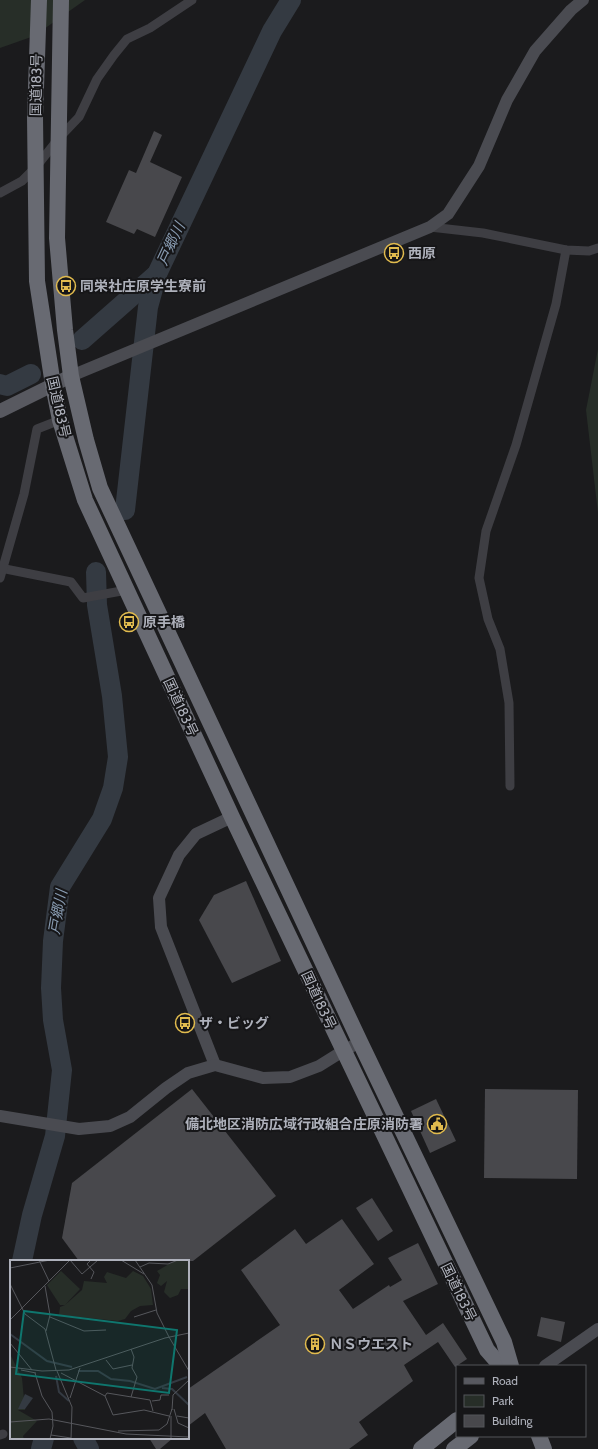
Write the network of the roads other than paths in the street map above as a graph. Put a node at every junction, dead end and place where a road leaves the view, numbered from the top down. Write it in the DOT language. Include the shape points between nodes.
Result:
graph roads {
  1 [pos="39,0"];
  2 [pos="60,0"];
  3 [pos="192,0"];
  4 [pos="582,0"];
  5 [pos="59,138"];
  6 [pos="36,167"];
  7 [pos="0,193"];
  8 [pos="430,227"];
  9 [pos="598,248"];
  10 [pos="566,250"];
  11 [pos="71,376"];
  12 [pos="53,385"];
  13 [pos="0,411"];
  14 [pos="60,420"];
  15 [pos="2,569"];
  16 [pos="0,578"];
  17 [pos="127,590"];
  18 [pos="510,786"];
  19 [pos="232,817"];
  20 [pos="360,1042"];
  21 [pos="343,1051"];
  22 [pos="215,1065"];
  23 [pos="0,1116"];
  24 [pos="598,1329"];
  25 [pos="500,1365"];
  26 [pos="511,1365"];
  27 [pos="546,1365"];
  28 [pos="456,1421"];
  29 [pos="470,1437"];
  30 [pos="539,1437"];
  31 [pos="421,1449"];
  32 [pos="454,1449"];
  33 [pos="544,1449"];
  1 -- 6 [label="highway, 国道183号"];
  2 -- 5 [label="highway, 国道183号"];
  3 -- 5 [label="street" via="150,28 127,39 97,79 80,117"];
  4 -- 8 [label="street" via="535,51 507,100 479,166 448,214"];
  5 -- 6 [label="street"];
  5 -- 11 [label="highway, 国道183号" via="57,238"];
  6 -- 7 [label="street" via="22,181"];
  6 -- 12 [label="highway, 国道183号" via="38,281"];
  8 -- 10 [label="street" via="483,233"];
  8 -- 11 [label="street"];
  9 -- 10 [label="street" via="589,251"];
  10 -- 18 [label="street" via="556,304 516,446 486,531 478,578 488,619 500,650 509,703"];
  11 -- 12 [label="main road"];
  11 -- 20 [label="highway, 国道183号" via="100,488"];
  12 -- 13 [label="main road"];
  12 -- 14 [label="highway, 国道183号"];
  14 -- 15 [label="street" via="37,429 24,494"];
  14 -- 17 [label="highway, 国道183号" via="85,500"];
  15 -- 16 [label="street"];
  15 -- 17 [label="street" via="71,582 83,598"];
  17 -- 19 [label="highway, 国道183号"];
  19 -- 21 [label="highway, 国道183号"];
  19 -- 22 [label="street" via="196,834 179,855 159,898 161,927"];
  20 -- 21 [label="street"];
  20 -- 26 [label="highway, 国道183号" via="504,1342"];
  21 -- 22 [label="street" via="319,1066 290,1077 263,1078"];
  21 -- 25 [label="highway, 国道183号" via="487,1350"];
  22 -- 23 [label="street" via="188,1073 130,1117 110,1126 79,1128"];
  24 -- 27 [label="street"];
  28 -- 31 [label="highway"];
  29 -- 32 [label="highway"];
  30 -- 33 [label="highway"];
}
